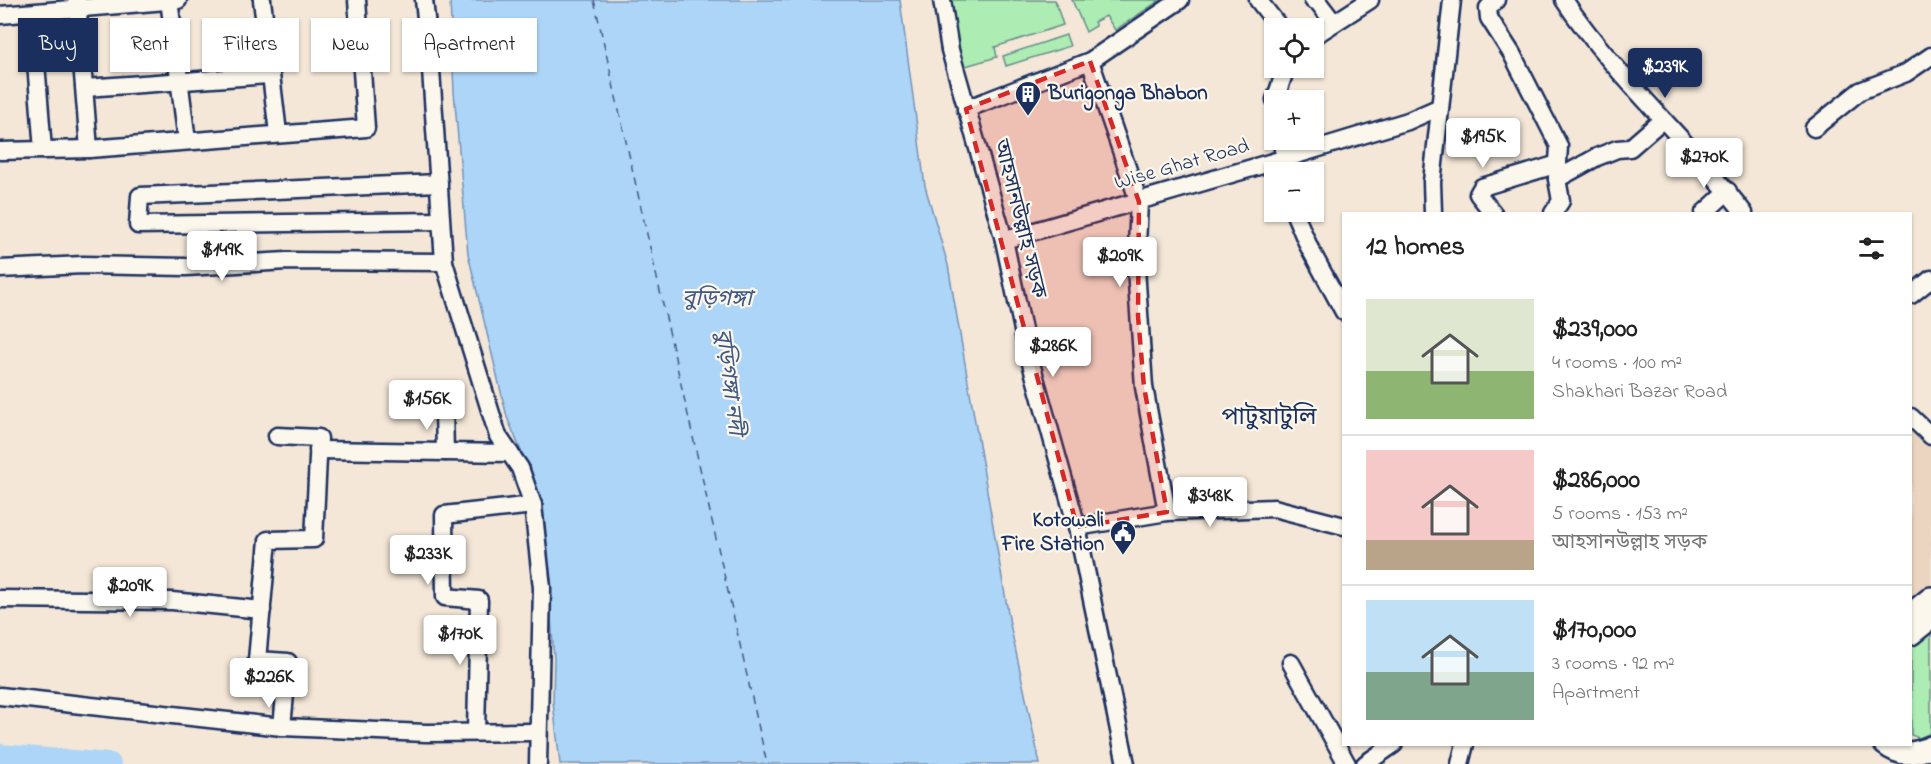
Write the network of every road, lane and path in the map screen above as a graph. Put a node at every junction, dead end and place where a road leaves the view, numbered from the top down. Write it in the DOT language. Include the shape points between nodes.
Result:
graph roads {
  1 [pos="169,0"];
  2 [pos="178,0"];
  3 [pos="262,0"];
  4 [pos="357,0"];
  5 [pos="424,0"];
  6 [pos="942,0"];
  7 [pos="1180,0"];
  8 [pos="1258,0"];
  9 [pos="1370,0"];
  10 [pos="1452,0"];
  11 [pos="1496,0"];
  12 [pos="1317,1"];
  13 [pos="78,4"];
  14 [pos="1573,4"];
  15 [pos="33,14"];
  16 [pos="0,15"];
  17 [pos="1272,18"];
  18 [pos="1334,23"];
  19 [pos="1324,30"];
  20 [pos="1931,56"];
  21 [pos="1090,61"];
  22 [pos="269,75"];
  23 [pos="180,81"];
  24 [pos="85,88"];
  25 [pos="1440,107"];
  26 [pos="966,109"];
  27 [pos="1661,121"];
  28 [pos="1814,128"];
  29 [pos="278,134"];
  30 [pos="188,141"];
  31 [pos="90,149"];
  32 [pos="43,150"];
  33 [pos="0,151"];
  34 [pos="1297,162"];
  35 [pos="1264,171"];
  36 [pos="1557,171"];
  37 [pos="439,183"];
  38 [pos="1728,191"];
  39 [pos="1139,201"];
  40 [pos="1433,212"];
  41 [pos="1492,212"];
  42 [pos="1554,212"];
  43 [pos="1705,212"];
  44 [pos="1743,212"];
  45 [pos="440,221"];
  46 [pos="1298,222"];
  47 [pos="1004,240"];
  48 [pos="444,262"];
  49 [pos="0,269"];
  50 [pos="1931,279"];
  51 [pos="1912,294"];
  52 [pos="1342,308"];
  53 [pos="444,410"];
  54 [pos="1912,418"];
  55 [pos="277,436"];
  56 [pos="1931,436"];
  57 [pos="318,450"];
  58 [pos="445,452"];
  59 [pos="510,453"];
  60 [pos="533,505"];
  61 [pos="1167,512"];
  62 [pos="1342,525"];
  63 [pos="1077,527"];
  64 [pos="1931,598"];
  65 [pos="0,599"];
  66 [pos="262,610"];
  67 [pos="1912,613"];
  68 [pos="1931,618"];
  69 [pos="1912,633"];
  70 [pos="1291,663"];
  71 [pos="0,696"];
  72 [pos="282,728"];
  73 [pos="476,732"];
  74 [pos="538,732"];
  75 [pos="1391,746"];
  76 [pos="1464,746"];
  77 [pos="1888,746"];
  78 [pos="1931,748"];
  79 [pos="538,764"];
  80 [pos="1126,764"];
  81 [pos="1347,764"];
  82 [pos="1365,764"];
  83 [pos="1460,764"];
  84 [pos="1917,764"];
  1 -- 2 [label="street"];
  1 -- 13 [label="street"];
  1 -- 23 [label="street"];
  3 -- 22 [label="street"];
  4 -- 29 [label="street" via="366,128"];
  5 -- 37 [label="street"];
  6 -- 26 [label="street, আহসানউল্লাহ সড়ক"];
  7 -- 21 [label="street"];
  8 -- 17 [label="street"];
  9 -- 18 [label="street"];
  10 -- 25 [label="street"];
  11 -- 36 [label="street" via="1488,8 1489,18 1559,146"];
  12 -- 18 [label="street"];
  13 -- 15 [label="street"];
  13 -- 24 [label="street"];
  14 -- 27 [label="street"];
  15 -- 16 [label="street"];
  15 -- 32 [label="street"];
  18 -- 19 [label="street"];
  20 -- 28 [label="street" via="1906,74 1860,91"];
  21 -- 26 [label="street"];
  21 -- 39 [label="street"];
  22 -- 23 [label="street"];
  22 -- 29 [label="street"];
  23 -- 24 [label="street"];
  23 -- 30 [label="street"];
  24 -- 31 [label="street"];
  25 -- 34 [label="street, Wise Ghat Road"];
  25 -- 40 [label="street"];
  26 -- 47 [label="street, আহসানউল্লাহ সড়ক"];
  27 -- 36 [label="street" via="1630,148"];
  27 -- 38 [label="street"];
  29 -- 30 [label="street"];
  30 -- 31 [label="street"];
  31 -- 32 [label="street"];
  32 -- 33 [label="street"];
  35 -- 39 [label="street, Wise Ghat Road"];
  36 -- 41 [label="street" via="1482,187 1478,194"];
  36 -- 42 [label="street" via="1562,201"];
  37 -- 45 [label="street"];
  37 -- 45 [label="street" via="140,196 138,225"];
  38 -- 43 [label="street"];
  38 -- 44 [label="street"];
  39 -- 47 [label="street, Wise Ghat Road"];
  39 -- 61 [label="street" via="1137,268 1144,387"];
  45 -- 48 [label="street"];
  46 -- 52 [label="street"];
  47 -- 63 [label="street, আহসানউল্লাহ সড়ক" via="1027,349"];
  48 -- 49 [label="street" via="287,261 186,267 83,265"];
  48 -- 59 [label="street" via="498,436"];
  50 -- 51 [label="street"];
  53 -- 58 [label="street"];
  54 -- 56 [label="street"];
  55 -- 57 [label="street" via="319,438"];
  57 -- 58 [label="street"];
  57 -- 66 [label="street" via="314,539 268,540"];
  58 -- 59 [label="street"];
  59 -- 60 [label="street" via="520,468"];
  60 -- 73 [label="street" via="444,515 445,597 479,600"];
  60 -- 74 [label="street" via="542,588"];
  61 -- 62 [label="street" via="1274,508"];
  61 -- 63 [label="street"];
  63 -- 80 [label="street, আহসানউল্লাহ সড়ক"];
  64 -- 67 [label="main road"];
  65 -- 66 [label="street" via="172,601"];
  66 -- 72 [label="street" via="257,660 288,662"];
  68 -- 69 [label="main road"];
  70 -- 81 [label="street"];
  71 -- 72 [label="street"];
  72 -- 73 [label="street"];
  73 -- 74 [label="street"];
  74 -- 79 [label="street"];
  75 -- 82 [label="street"];
  76 -- 83 [label="street"];
  77 -- 78 [label="main road" via="1895,752 1911,754"];
  78 -- 84 [label="street"];
}
